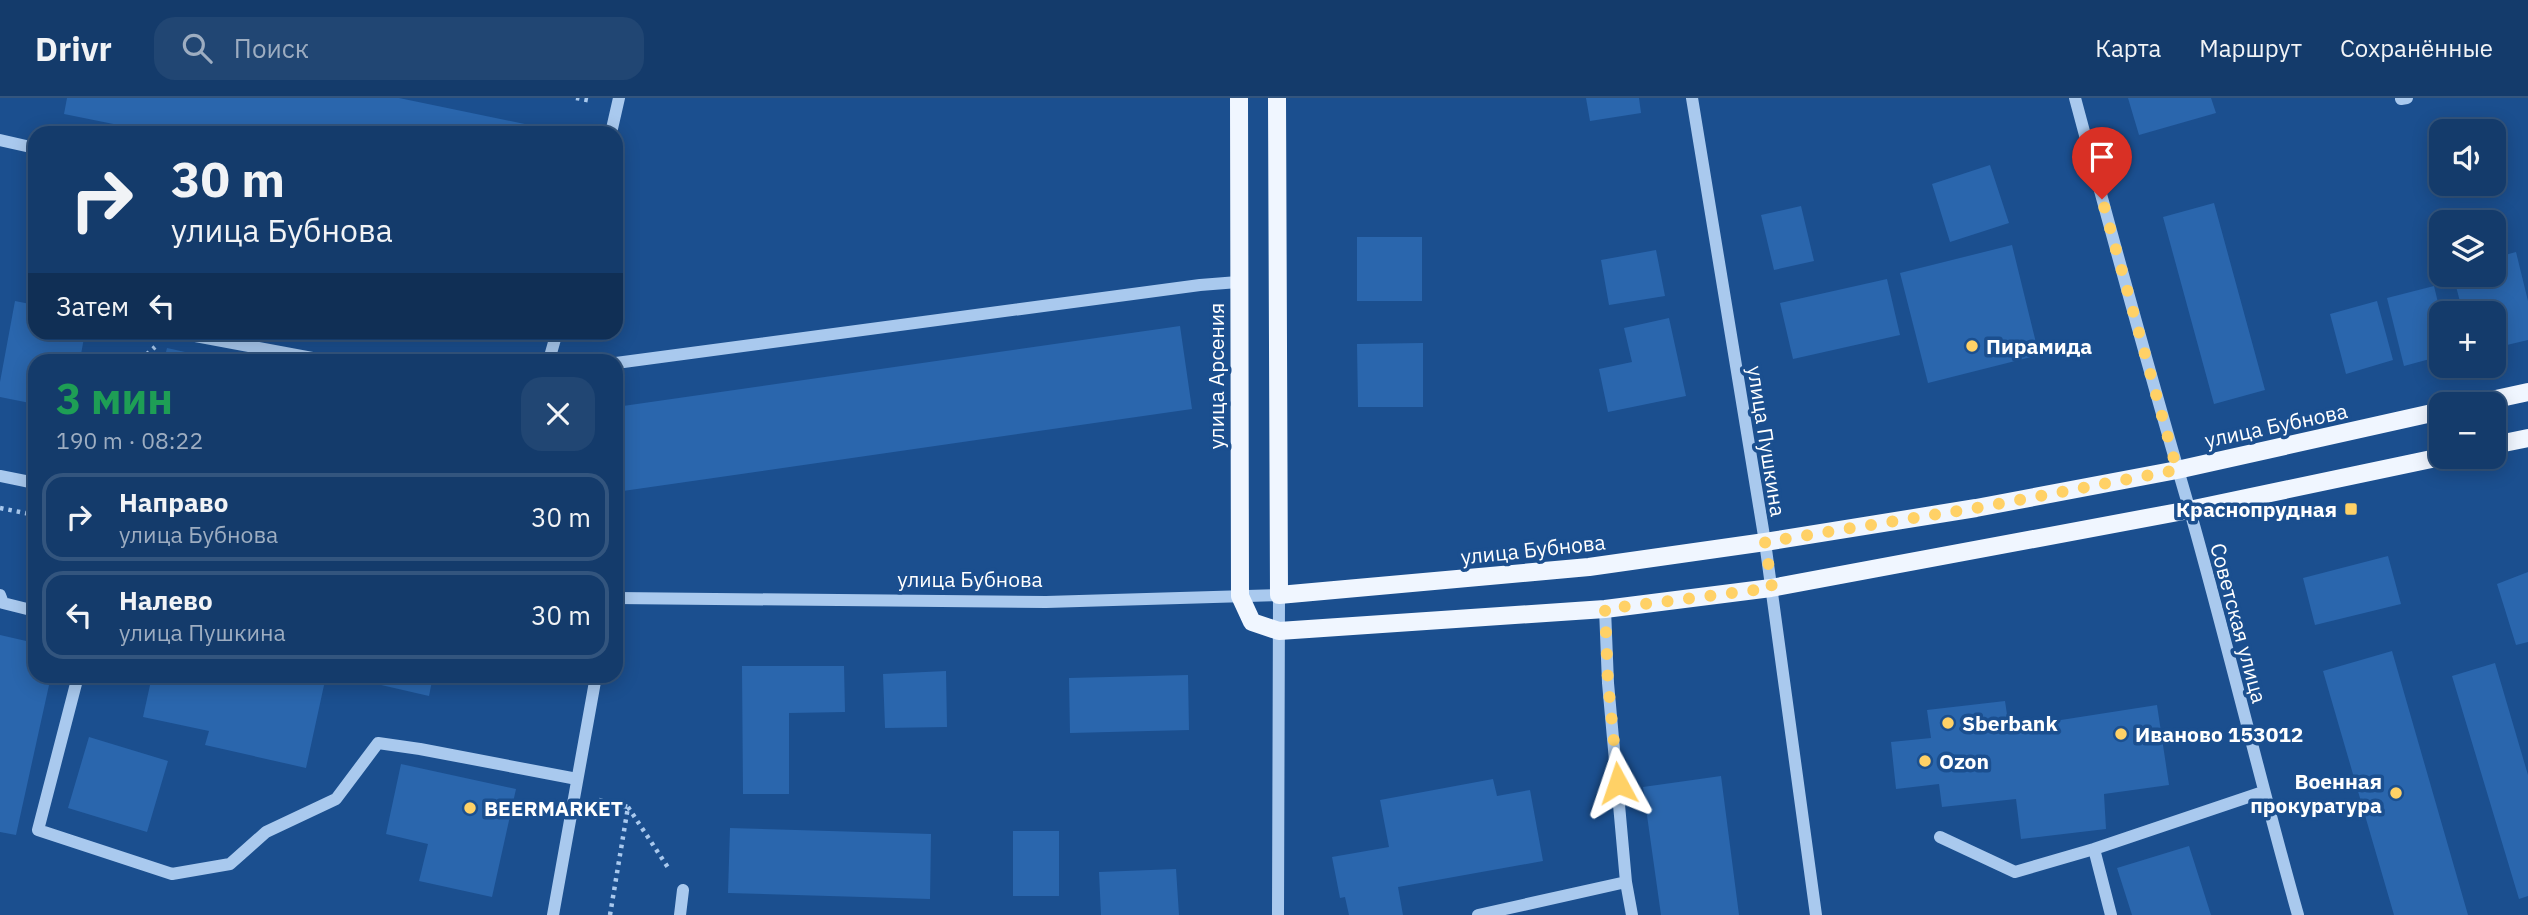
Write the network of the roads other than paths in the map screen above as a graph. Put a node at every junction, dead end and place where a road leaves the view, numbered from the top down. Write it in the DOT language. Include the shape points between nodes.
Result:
graph roads {
  1 [pos="619,98"];
  2 [pos="1240,98"];
  3 [pos="1277,98"];
  4 [pos="1692,98"];
  5 [pos="2075,98"];
  6 [pos="613,126"];
  7 [pos="0,140"];
  8 [pos="28,146"];
  9 [pos="1238,282"];
  10 [pos="217,340"];
  11 [pos="291,354"];
  12 [pos="623,362"];
  13 [pos="2528,392"];
  14 [pos="2506,397"];
  15 [pos="2429,414"];
  16 [pos="2528,438"];
  17 [pos="2506,443"];
  18 [pos="2429,460"];
  19 [pos="2177,470"];
  20 [pos="0,476"];
  21 [pos="28,482"];
  22 [pos="2189,510"];
  23 [pos="1765,542"];
  24 [pos="1772,588"];
  25 [pos="0,595"];
  26 [pos="1279,595"];
  27 [pos="1240,596"];
  28 [pos="623,598"];
  29 [pos="28,609"];
  30 [pos="1605,609"];
  31 [pos="1279,631"];
  32 [pos="76,683"];
  33 [pos="595,683"];
  34 [pos="577,779"];
  35 [pos="2263,792"];
  36 [pos="1940,837"];
  37 [pos="2094,849"];
  38 [pos="1626,882"];
  39 [pos="684,890"];
  40 [pos="553,915"];
  41 [pos="680,915"];
  42 [pos="1278,915"];
  43 [pos="1478,915"];
  44 [pos="1632,915"];
  45 [pos="1816,915"];
  46 [pos="2111,915"];
  47 [pos="2298,915"];
  1 -- 6 [label="street"];
  2 -- 9 [label="main road, улица Арсения"];
  3 -- 26 [label="main road"];
  4 -- 23 [label="street, улица Пушкина"];
  5 -- 19 [label="street, Советская улица"];
  7 -- 8 [label="street"];
  9 -- 12 [label="street"];
  9 -- 27 [label="main road, улица Арсения"];
  10 -- 11 [label="street"];
  13 -- 14 [label="main road"];
  15 -- 19 [label="main road, улица Бубнова"];
  16 -- 17 [label="main road"];
  18 -- 22 [label="main road"];
  19 -- 22 [label="street, Советская улица"];
  19 -- 23 [label="main road, улица Бубнова"];
  20 -- 21 [label="street"];
  22 -- 24 [label="main road"];
  22 -- 35 [label="street, Советская улица"];
  23 -- 24 [label="street, улица Пушкина"];
  23 -- 26 [label="main road, улица Бубнова" via="1589,567"];
  24 -- 30 [label="main road"];
  24 -- 45 [label="street, улица Пушкина"];
  25 -- 29 [label="street" via="3,603"];
  26 -- 27 [label="street, улица Бубнова"];
  26 -- 31 [label="street"];
  27 -- 28 [label="street, улица Бубнова" via="1046,602"];
  27 -- 31 [label="main road" via="1252,622"];
  30 -- 31 [label="main road"];
  30 -- 38 [label="street"];
  31 -- 42 [label="street"];
  32 -- 34 [label="street" via="38,830 172,874 230,864 266,832 335,799 378,743"];
  33 -- 34 [label="street"];
  34 -- 40 [label="street"];
  35 -- 37 [label="street"];
  35 -- 47 [label="street, Советская улица"];
  36 -- 37 [label="street" via="2014,872"];
  37 -- 46 [label="street"];
  38 -- 43 [label="street"];
  38 -- 44 [label="street"];
  39 -- 41 [label="street"];
}
